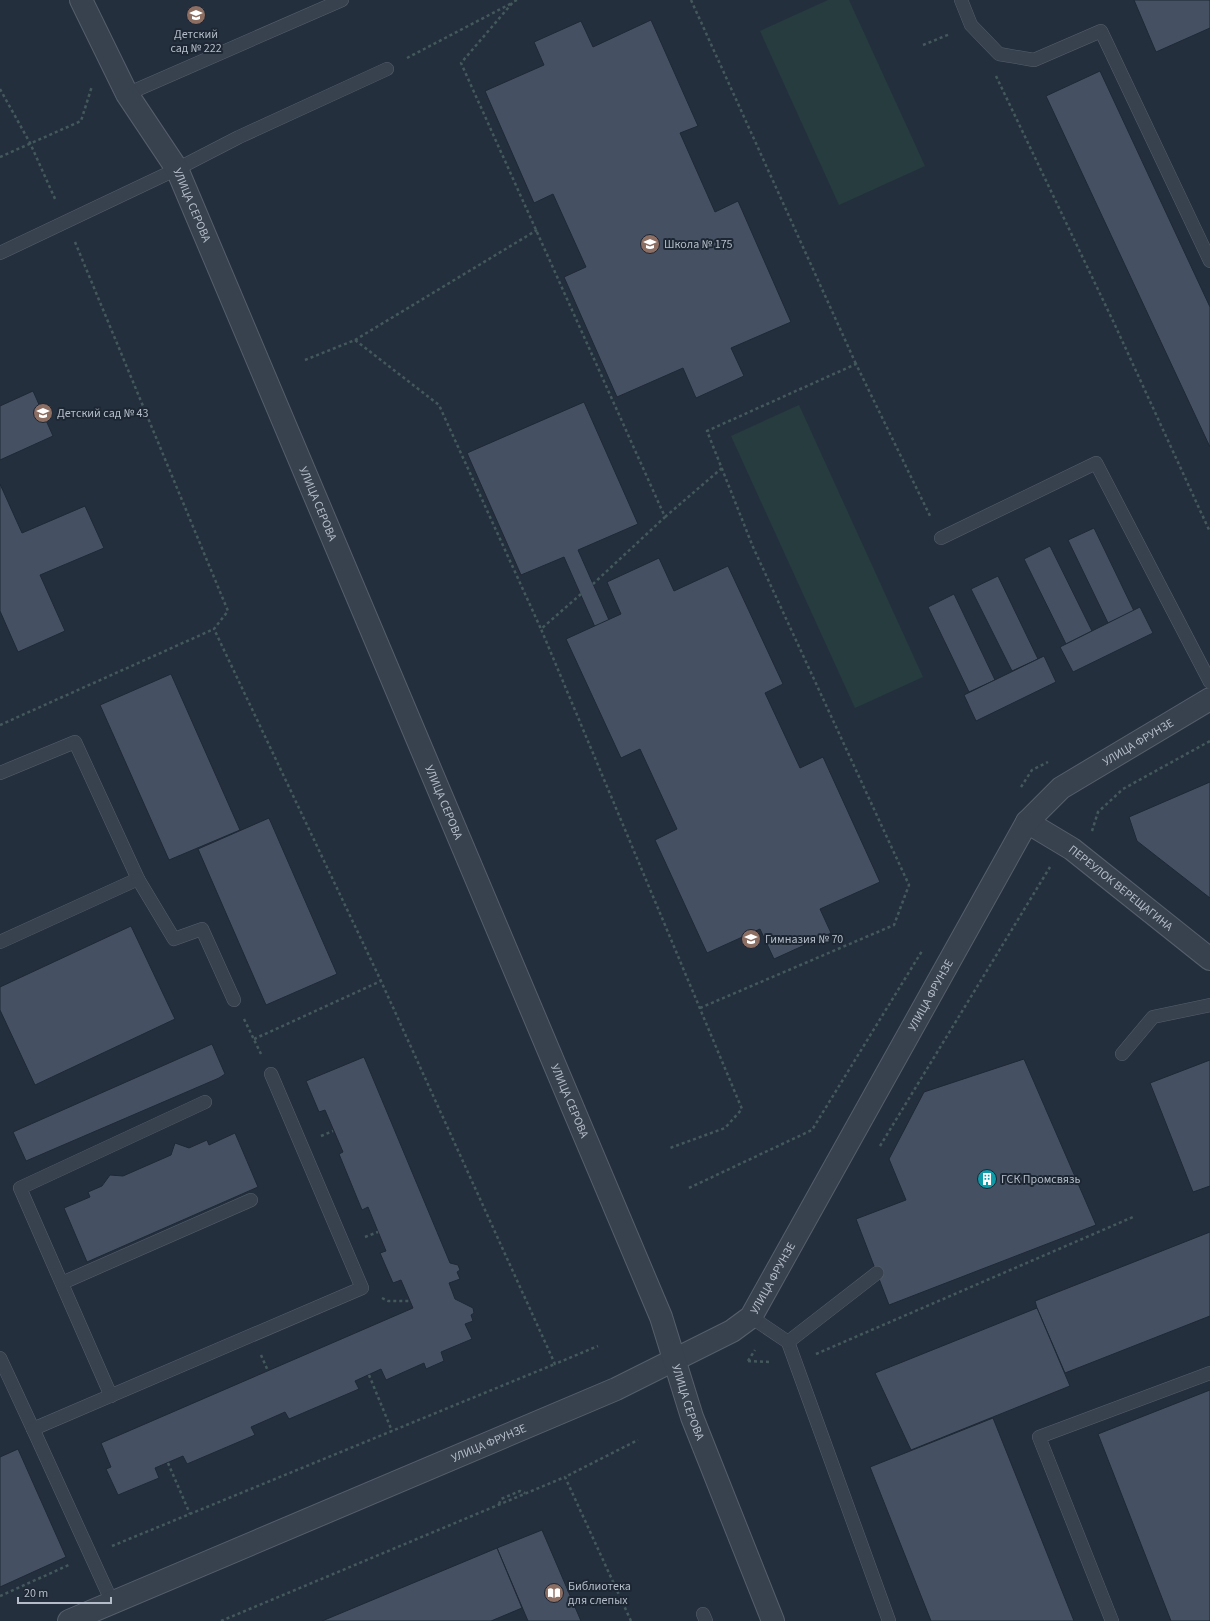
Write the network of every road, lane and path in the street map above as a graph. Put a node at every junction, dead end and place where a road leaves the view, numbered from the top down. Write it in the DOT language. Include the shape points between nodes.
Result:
graph roads {
  1 [pos="81,0"];
  2 [pos="342,0"];
  3 [pos="691,0"];
  4 [pos="961,0"];
  5 [pos="516,1"];
  6 [pos="971,25"];
  7 [pos="923,45"];
  8 [pos="387,69"];
  9 [pos="995,74"];
  10 [pos="92,85"];
  11 [pos="0,89"];
  12 [pos="128,94"];
  13 [pos="30,143"];
  14 [pos="0,157"];
  15 [pos="177,169"];
  16 [pos="66,222"];
  17 [pos="538,230"];
  18 [pos="0,253"];
  19 [pos="1210,261"];
  20 [pos="355,340"];
  21 [pos="305,360"];
  22 [pos="856,364"];
  23 [pos="722,468"];
  24 [pos="665,516"];
  25 [pos="1210,532"];
  26 [pos="941,538"];
  27 [pos="593,584"];
  28 [pos="581,594"];
  29 [pos="214,629"];
  30 [pos="541,629"];
  31 [pos="1210,682"];
  32 [pos="1210,699"];
  33 [pos="0,725"];
  34 [pos="1210,742"];
  35 [pos="0,773"];
  36 [pos="1027,822"];
  37 [pos="1091,834"];
  38 [pos="1050,866"];
  39 [pos="138,879"];
  40 [pos="0,942"];
  41 [pos="1210,959"];
  42 [pos="381,981"];
  43 [pos="234,1000"];
  44 [pos="1210,1005"];
  45 [pos="700,1008"];
  46 [pos="254,1039"];
  47 [pos="1122,1054"];
  48 [pos="271,1074"];
  49 [pos="205,1102"];
  50 [pos="670,1148"];
  51 [pos="877,1152"];
  52 [pos="251,1200"];
  53 [pos="1134,1217"];
  54 [pos="877,1273"];
  55 [pos="62,1284"];
  56 [pos="362,1288"];
  57 [pos="410,1301"];
  58 [pos="760,1323"];
  59 [pos="788,1342"];
  60 [pos="598,1346"];
  61 [pos="0,1358"];
  62 [pos="674,1360"];
  63 [pos="796,1363"];
  64 [pos="555,1364"];
  65 [pos="1210,1373"];
  66 [pos="369,1375"];
  67 [pos="111,1396"];
  68 [pos="33,1429"];
  69 [pos="392,1431"];
  70 [pos="638,1440"];
  71 [pos="168,1463"];
  72 [pos="565,1477"];
  73 [pos="190,1514"];
  74 [pos="90,1555"];
  75 [pos="70,1564"];
  76 [pos="0,1596"];
  77 [pos="112,1602"];
  78 [pos="69,1621"];
  79 [pos="221,1621"];
  80 [pos="631,1621"];
  81 [pos="773,1621"];
  82 [pos="889,1621"];
  83 [pos="1112,1621"];
  1 -- 12 [label="street, УЛИЦА СЕРОВА"];
  2 -- 12 [label="lane"];
  3 -- 22 [label="path"];
  4 -- 6 [label="lane"];
  5 -- 8 [label="path"];
  5 -- 17 [label="path" via="461,63"];
  6 -- 7 [label="path"];
  6 -- 19 [label="lane" via="999,54 1034,60 1101,30"];
  8 -- 15 [label="lane"];
  9 -- 25 [label="path"];
  10 -- 13 [label="path" via="81,121"];
  11 -- 13 [label="path"];
  12 -- 15 [label="street, УЛИЦА СЕРОВА"];
  13 -- 14 [label="path"];
  13 -- 16 [label="path"];
  15 -- 16 [label="lane"];
  15 -- 62 [label="street, УЛИЦА СЕРОВА" via="661,1317"];
  16 -- 18 [label="lane"];
  16 -- 29 [label="path" via="228,611"];
  17 -- 20 [label="path"];
  17 -- 24 [label="path"];
  20 -- 21 [label="path"];
  20 -- 30 [label="path" via="439,406"];
  22 -- 23 [label="path" via="707,431"];
  22 -- 26 [label="path"];
  23 -- 24 [label="path"];
  23 -- 45 [label="path" via="753,547 909,885 894,925"];
  24 -- 27 [label="path"];
  26 -- 31 [label="lane" via="1096,463"];
  28 -- 30 [label="path"];
  29 -- 33 [label="path"];
  29 -- 42 [label="path"];
  30 -- 45 [label="path"];
  32 -- 36 [label="street, УЛИЦА ФРУНЗЕ" via="1061,788"];
  34 -- 37 [label="path" via="1123,789 1098,812"];
  35 -- 39 [label="lane" via="75,742"];
  36 -- 41 [label="street, ПЕРЕУЛОК ВЕРЕЩАГИНА" via="1072,850"];
  36 -- 58 [label="street, УЛИЦА ФРУНЗЕ"];
  38 -- 51 [label="path"];
  39 -- 40 [label="lane"];
  39 -- 43 [label="lane" via="174,939 202,929"];
  42 -- 46 [label="path"];
  42 -- 64 [label="path"];
  43 -- 46 [label="path"];
  44 -- 47 [label="lane" via="1153,1017"];
  45 -- 50 [label="path" via="742,1109 725,1128"];
  46 -- 48 [label="path"];
  48 -- 56 [label="lane"];
  49 -- 55 [label="lane" via="20,1188"];
  52 -- 55 [label="lane"];
  53 -- 63 [label="path"];
  54 -- 59 [label="lane"];
  55 -- 67 [label="lane"];
  56 -- 57 [label="path" via="388,1301"];
  56 -- 67 [label="lane"];
  58 -- 59 [label="lane"];
  58 -- 62 [label="street, УЛИЦА ФРУНЗЕ" via="732,1331"];
  58 -- 63 [label="path" via="748,1361"];
  59 -- 63 [label="lane"];
  60 -- 64 [label="path"];
  61 -- 68 [label="lane"];
  62 -- 77 [label="street, УЛИЦА ФРУНЗЕ" via="616,1389"];
  62 -- 81 [label="street, УЛИЦА СЕРОВА" via="692,1417"];
  63 -- 82 [label="lane"];
  64 -- 69 [label="path"];
  65 -- 83 [label="lane" via="1039,1437"];
  66 -- 69 [label="path"];
  67 -- 68 [label="lane"];
  68 -- 74 [label="lane"];
  69 -- 73 [label="path"];
  70 -- 72 [label="path"];
  71 -- 73 [label="path"];
  72 -- 79 [label="path"];
  72 -- 80 [label="path"];
  73 -- 74 [label="path"];
  74 -- 77 [label="lane"];
  75 -- 76 [label="path"];
  77 -- 78 [label="street, УЛИЦА ФРУНЗЕ"];
}
